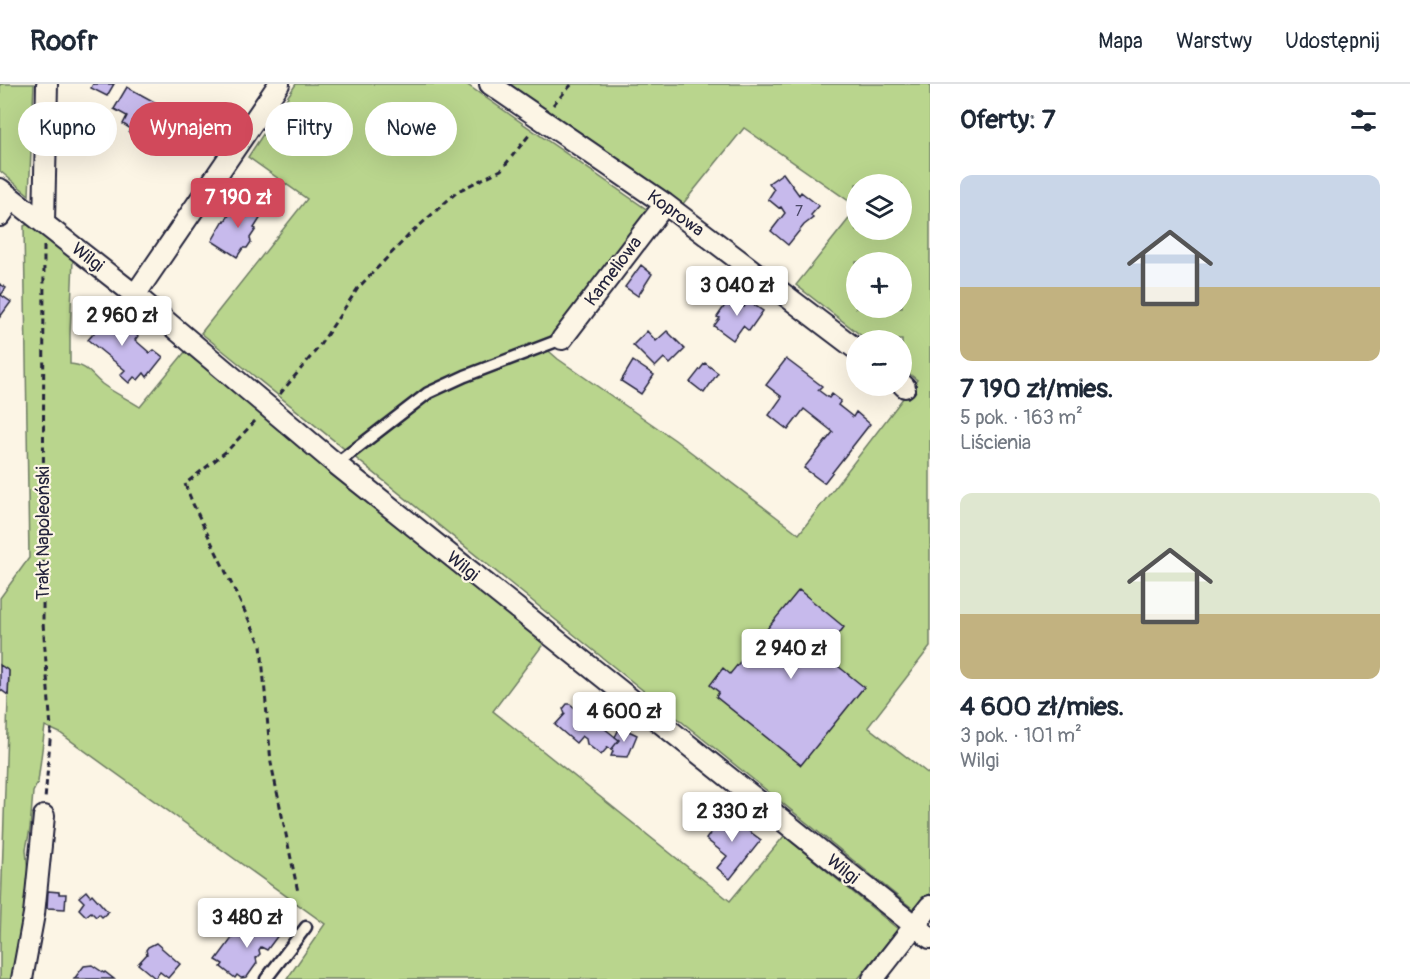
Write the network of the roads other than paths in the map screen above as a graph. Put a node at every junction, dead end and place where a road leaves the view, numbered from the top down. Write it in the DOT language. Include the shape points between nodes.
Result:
graph roads {
  1 [pos="47,84"];
  2 [pos="279,84"];
  3 [pos="490,84"];
  4 [pos="6,194"];
  5 [pos="665,204"];
  6 [pos="0,216"];
  7 [pos="44,222"];
  8 [pos="135,295"];
  9 [pos="562,339"];
  10 [pos="846,341"];
  11 [pos="336,464"];
  12 [pos="44,816"];
  13 [pos="930,906"];
  14 [pos="306,927"];
  15 [pos="922,932"];
  16 [pos="22,979"];
  17 [pos="267,979"];
  18 [pos="873,979"];
  1 -- 7 [label="street"];
  2 -- 8 [label="street"];
  3 -- 5 [label="street, Koprowa"];
  4 -- 6 [label="street"];
  4 -- 7 [label="street, Wilgi"];
  5 -- 9 [label="street, Kameliowa"];
  5 -- 10 [label="street, Koprowa"];
  7 -- 8 [label="street, Wilgi"];
  8 -- 11 [label="street, Wilgi"];
  9 -- 11 [label="lane" via="428,393"];
  11 -- 15 [label="street, Wilgi"];
  12 -- 16 [label="street" via="34,914"];
  13 -- 15 [label="street"];
  14 -- 17 [label="lane"];
  15 -- 18 [label="street"];
}
